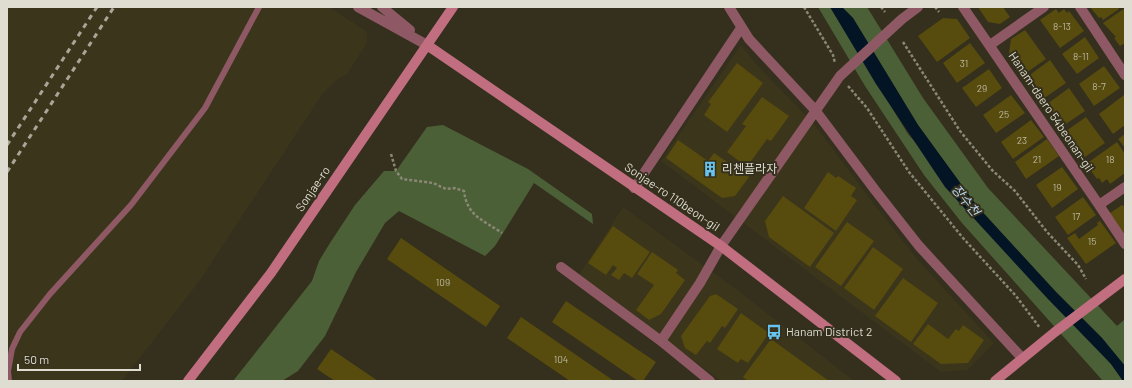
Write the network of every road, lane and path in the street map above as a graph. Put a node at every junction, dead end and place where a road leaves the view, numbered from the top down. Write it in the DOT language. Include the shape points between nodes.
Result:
graph roads {
  1 [pos="259,7"];
  2 [pos="358,7"];
  3 [pos="382,7"];
  4 [pos="453,7"];
  5 [pos="730,7"];
  6 [pos="804,7"];
  7 [pos="881,7"];
  8 [pos="918,7"];
  9 [pos="935,7"];
  10 [pos="963,7"];
  11 [pos="1044,7"];
  12 [pos="1080,7"];
  13 [pos="885,12"];
  14 [pos="939,12"];
  15 [pos="741,28"];
  16 [pos="903,42"];
  17 [pos="427,45"];
  18 [pos="990,45"];
  19 [pos="1125,75"];
  20 [pos="840,76"];
  21 [pos="815,110"];
  22 [pos="390,154"];
  23 [pos="1125,187"];
  24 [pos="634,188"];
  25 [pos="1099,205"];
  26 [pos="502,233"];
  27 [pos="1125,244"];
  28 [pos="721,246"];
  29 [pos="561,267"];
  30 [pos="1086,279"];
  31 [pos="1125,279"];
  32 [pos="1052,335"];
  33 [pos="661,342"];
  34 [pos="1022,358"];
  35 [pos="9,381"];
  36 [pos="188,381"];
  37 [pos="710,381"];
  38 [pos="896,381"];
  39 [pos="995,381"];
  1 -- 35 [label="lane" via="205,108 131,205 50,294 20,332 12,349"];
  2 -- 17 [label="street"];
  3 -- 17 [label="street"];
  4 -- 17 [label="street, Sonjae-ro"];
  5 -- 15 [label="street"];
  6 -- 20 [label="path" via="833,55"];
  7 -- 13 [label="path"];
  8 -- 20 [label="street"];
  9 -- 14 [label="path"];
  10 -- 18 [label="street, Hanam-daero 54beonan-gil"];
  11 -- 18 [label="street"];
  12 -- 19 [label="street"];
  15 -- 21 [label="street"];
  15 -- 24 [label="street"];
  16 -- 30 [label="path" via="960,131 1078,265"];
  17 -- 24 [label="street, Sonjae-ro 110beon-gil"];
  17 -- 36 [label="street, Sonjae-ro" via="271,273"];
  18 -- 25 [label="street, Hanam-daero 54beonan-gil"];
  20 -- 21 [label="street"];
  20 -- 32 [label="path" via="867,108 909,172 962,238"];
  21 -- 28 [label="street"];
  21 -- 34 [label="street" via="919,246"];
  22 -- 26 [label="path" via="402,179 464,191 465,202 471,212"];
  23 -- 25 [label="street"];
  24 -- 28 [label="street, Sonjae-ro 110beon-gil"];
  25 -- 27 [label="street, Hanam-daero 54beonan-gil"];
  28 -- 33 [label="street"];
  28 -- 38 [label="street, Sonjae-ro 110beon-gil"];
  29 -- 33 [label="street"];
  31 -- 32 [label="street"];
  32 -- 34 [label="street"];
  33 -- 37 [label="street"];
  34 -- 39 [label="street"];
}
